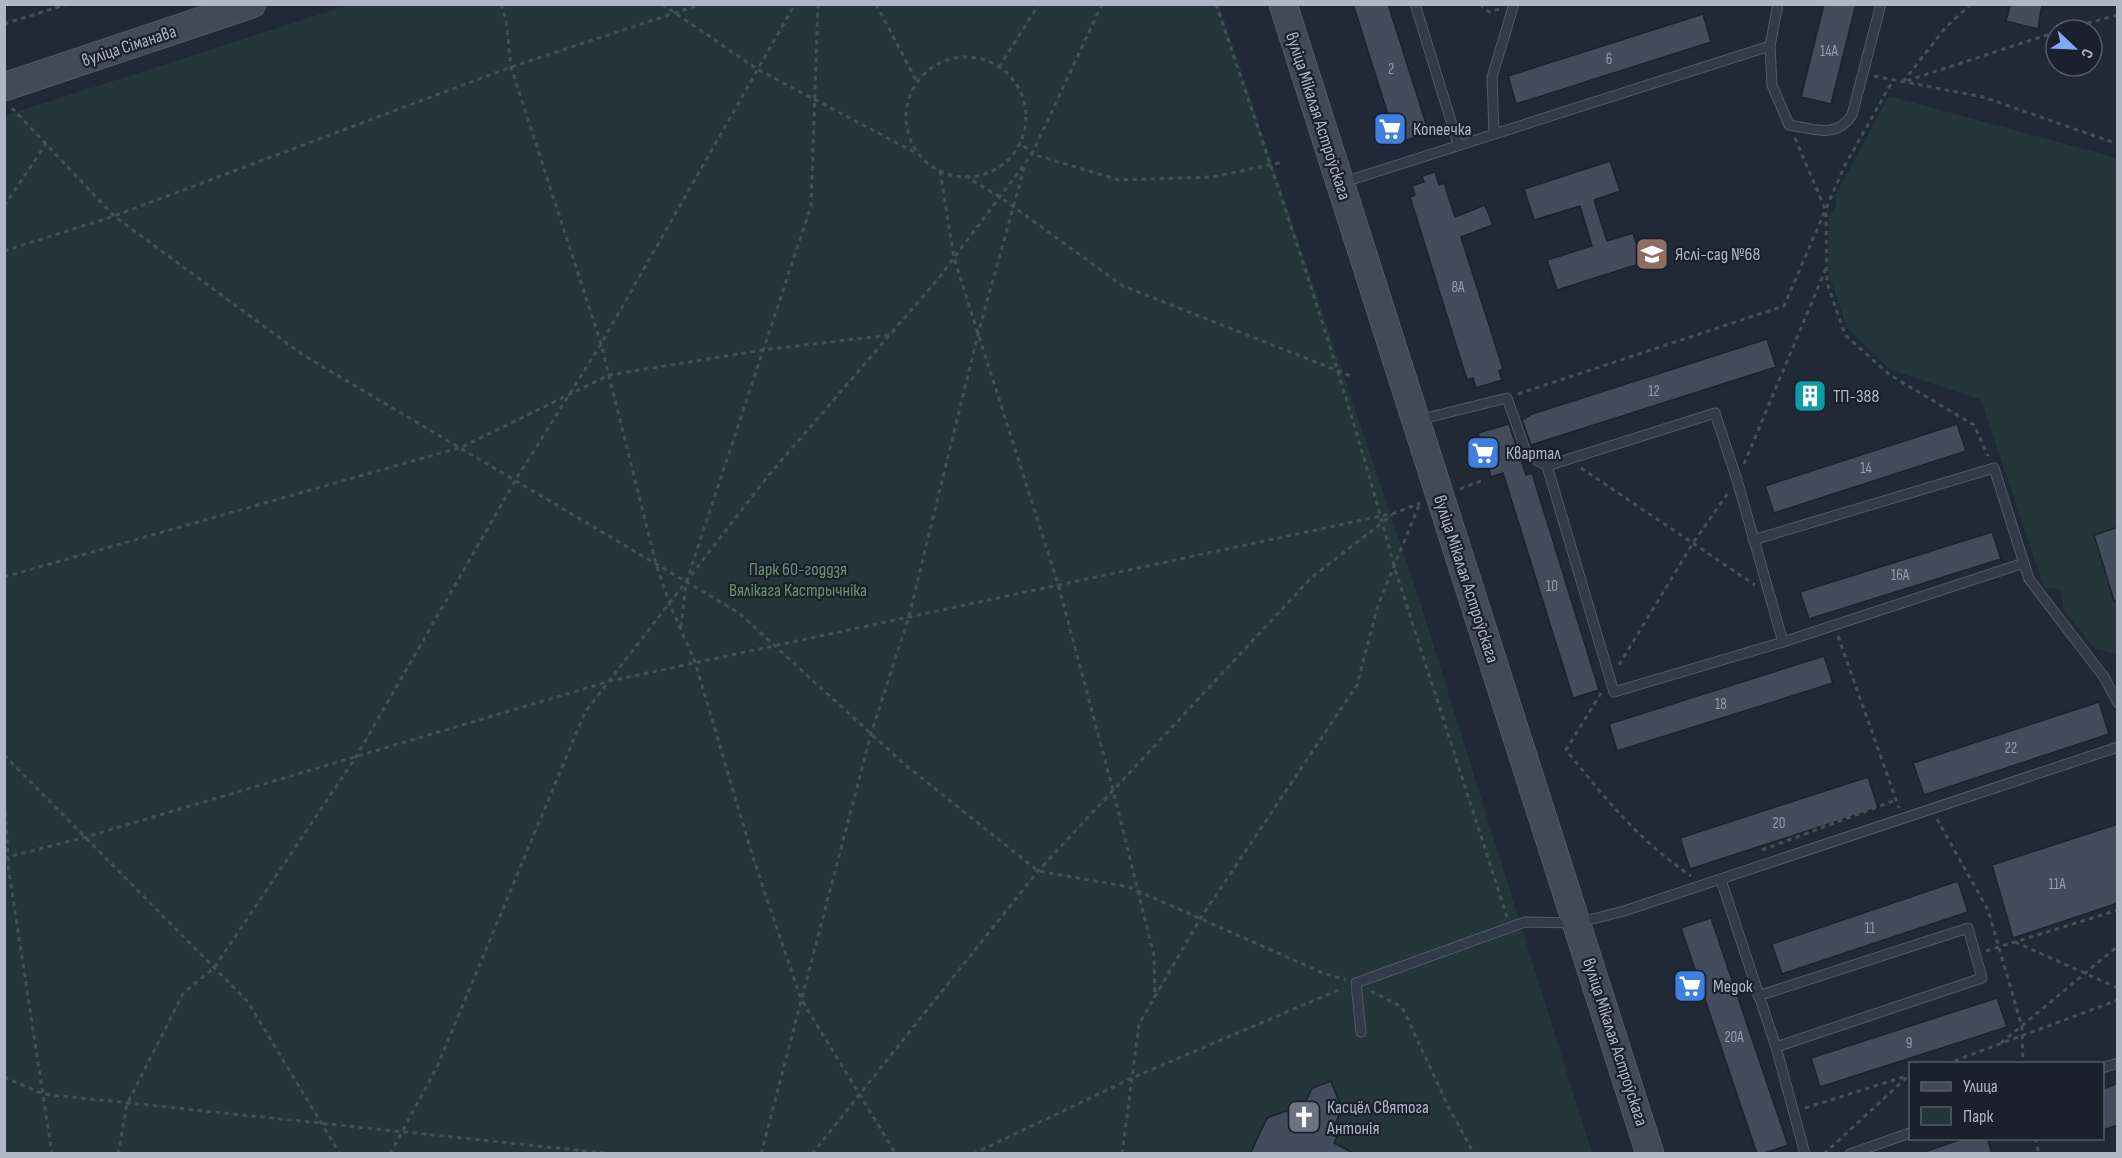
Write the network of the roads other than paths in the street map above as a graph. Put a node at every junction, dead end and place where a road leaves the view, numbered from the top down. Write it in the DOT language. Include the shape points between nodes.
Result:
graph roads {
  1 [pos="252,4"];
  2 [pos="1283,4"];
  3 [pos="1415,4"];
  4 [pos="1778,4"];
  5 [pos="1881,4"];
  6 [pos="1510,6"];
  7 [pos="1770,46"];
  8 [pos="8,97"];
  9 [pos="1494,132"];
  10 [pos="1458,144"];
  11 [pos="1340,183"];
  12 [pos="1415,421"];
  13 [pos="1547,466"];
  14 [pos="1753,540"];
  15 [pos="2024,563"];
  16 [pos="1783,642"];
  17 [pos="2118,703"];
  18 [pos="2118,747"];
  19 [pos="1721,880"];
  20 [pos="1577,923"];
  21 [pos="1758,996"];
  22 [pos="1361,1032"];
  23 [pos="1776,1047"];
  24 [pos="1909,1134"];
  25 [pos="1650,1154"];
  26 [pos="1805,1154"];
  27 [pos="1850,1154"];
  1 -- 8 [label="main road, вуліца Сіманава"];
  2 -- 11 [label="main road, вуліца Мікалая Астроўскага"];
  3 -- 10 [label="lane"];
  4 -- 7 [label="lane"];
  5 -- 7 [label="lane" via="1852,115 1836,131 1789,125 1772,85"];
  6 -- 9 [label="lane" via="1492,76"];
  7 -- 9 [label="lane"];
  9 -- 10 [label="lane"];
  10 -- 11 [label="lane"];
  11 -- 12 [label="main road, вуліца Мікалая Астроўскага"];
  12 -- 13 [label="lane" via="1507,398 1527,455"];
  12 -- 20 [label="main road, вуліца Мікалая Астроўскага"];
  13 -- 14 [label="lane" via="1715,413"];
  13 -- 16 [label="lane" via="1614,692"];
  14 -- 15 [label="lane" via="1994,468"];
  14 -- 16 [label="lane"];
  15 -- 16 [label="lane"];
  15 -- 17 [label="lane" via="2030,579 2104,677"];
  18 -- 19 [label="lane"];
  19 -- 20 [label="lane"];
  19 -- 21 [label="lane"];
  20 -- 22 [label="lane" via="1525,922 1510,926 1356,983"];
  20 -- 25 [label="main road, вуліца Мікалая Астроўскага"];
  21 -- 23 [label="lane"];
  21 -- 23 [label="lane" via="1968,928 1982,978"];
  23 -- 26 [label="lane"];
  24 -- 27 [label="lane"];
}
